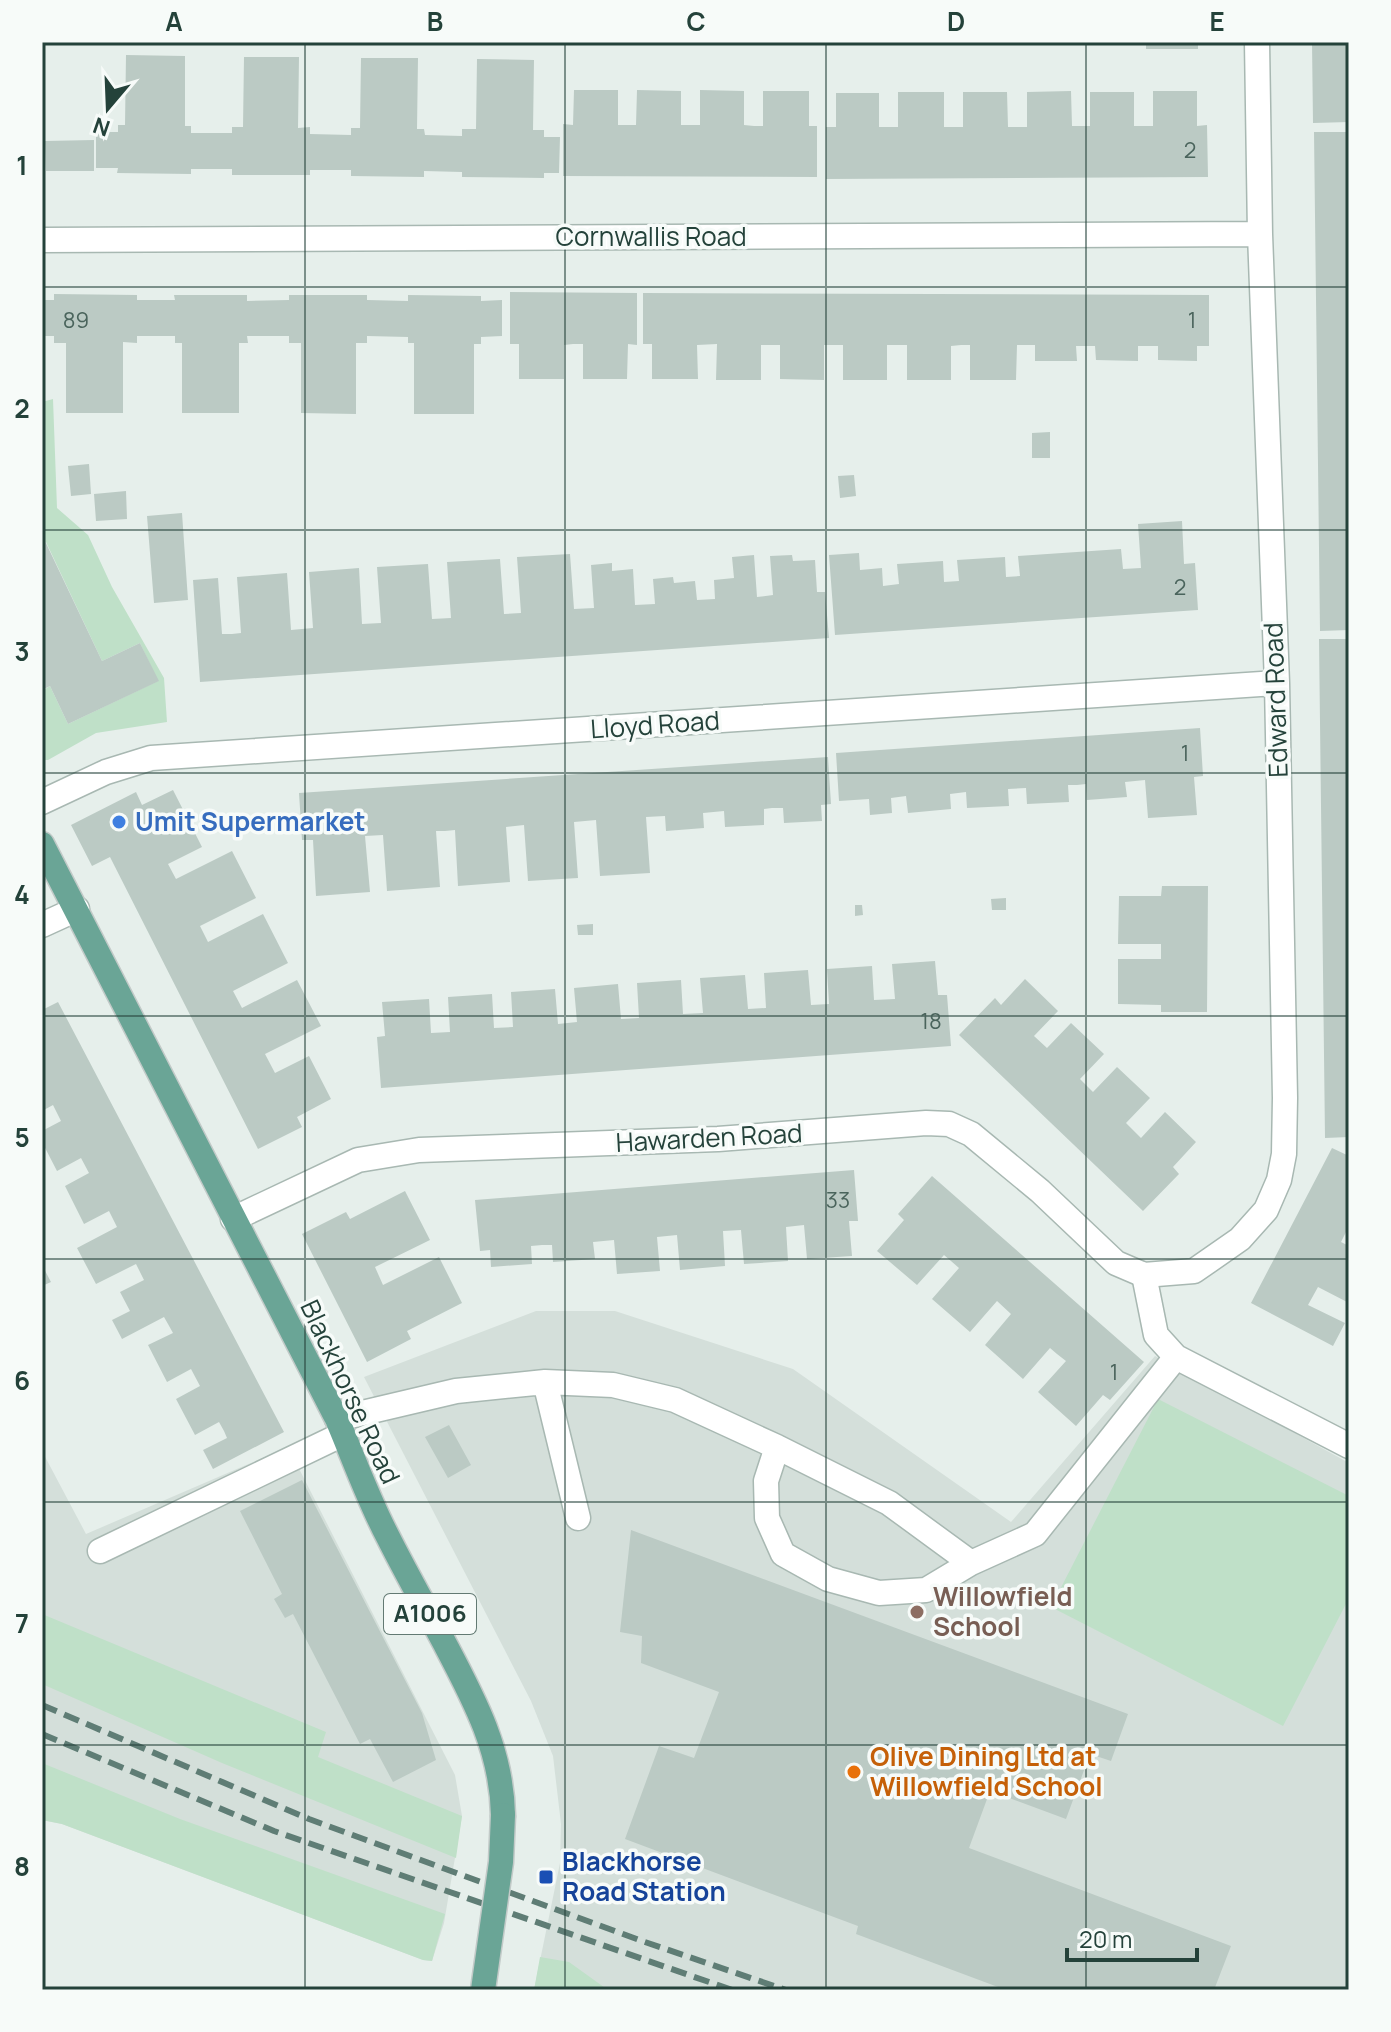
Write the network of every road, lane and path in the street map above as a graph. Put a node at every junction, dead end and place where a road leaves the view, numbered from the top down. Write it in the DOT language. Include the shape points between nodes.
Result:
graph roads {
  1 [pos="1257,42"];
  2 [pos="1260,234"];
  3 [pos="42,240"];
  4 [pos="1277,683"];
  5 [pos="42,802"];
  6 [pos="42,844"];
  7 [pos="77,909"];
  8 [pos="42,925"];
  9 [pos="233,1219"];
  10 [pos="1144,1275"];
  11 [pos="1176,1357"];
  12 [pos="545,1382"];
  13 [pos="340,1426"];
  14 [pos="1349,1446"];
  15 [pos="777,1447"];
  16 [pos="578,1518"];
  17 [pos="100,1551"];
  18 [pos="971,1563"];
  19 [pos="483,1990"];
  1 -- 2 [label="street, Edward Road"];
  2 -- 3 [label="street, Cornwallis Road"];
  2 -- 4 [label="street, Edward Road"];
  4 -- 5 [label="street, Lloyd Road" via="151,758"];
  4 -- 10 [label="street, Edward Road" via="1285,1098 1279,1180 1266,1210 1214,1259 1194,1271"];
  6 -- 7 [label="main road, Blackhorse Road / A1006"];
  7 -- 8 [label="street"];
  7 -- 9 [label="main road, Blackhorse Road / A1006"];
  9 -- 10 [label="street, Hawarden Road" via="358,1160 419,1150 949,1124 971,1134 1040,1191 1116,1263"];
  9 -- 13 [label="main road, Blackhorse Road / A1006"];
  10 -- 11 [label="street" via="1156,1335"];
  11 -- 14 [label="street"];
  11 -- 18 [label="street" via="1035,1534"];
  12 -- 13 [label="street" via="456,1391"];
  12 -- 15 [label="street" via="613,1385 675,1400"];
  12 -- 16 [label="street"];
  13 -- 17 [label="street"];
  13 -- 19 [label="main road, Blackhorse Road / A1006, bridge" via="387,1536 473,1697 496,1753 502,1789 501,1862"];
  15 -- 18 [label="street" via="889,1503"];
  15 -- 18 [label="street" via="766,1481 767,1518 783,1554 828,1579 879,1593 926,1590"];
}
